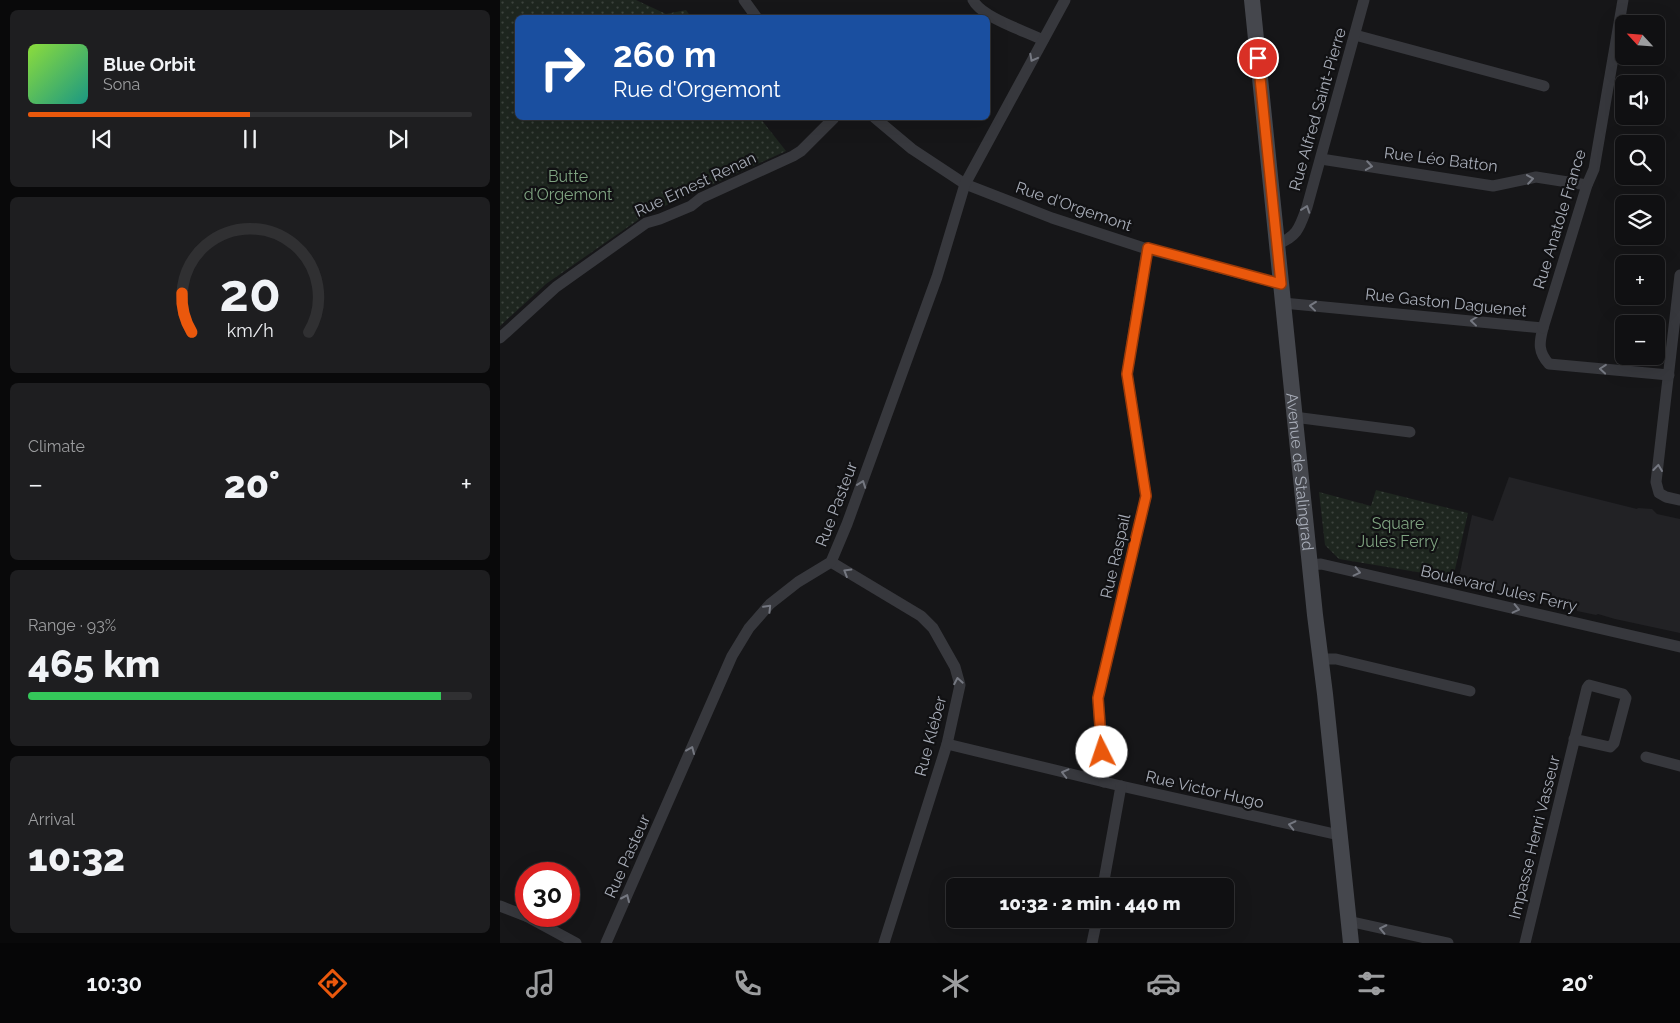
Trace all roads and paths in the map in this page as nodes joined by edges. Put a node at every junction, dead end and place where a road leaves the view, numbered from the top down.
1 (744, 0) edge
2 (973, 0) edge
3 (1065, 0) edge
4 (1252, 0) edge
5 (1364, 0) edge
6 (1623, 0) edge
7 (755, 15) edge
8 (989, 15) edge
9 (990, 15) edge
10 (1355, 36) junction
11 (1039, 38) junction
12 (1544, 86) dead end
13 (832, 120) edge
14 (877, 120) edge
15 (1321, 159) junction
16 (965, 184) junction
17 (1587, 185) junction
18 (1276, 244) junction
19 (1148, 248) junction
20 (1680, 276) edge
21 (1281, 284) junction
22 (1283, 303) junction
23 (1543, 328) junction
24 (500, 338) edge
25 (1669, 375) junction
26 (1294, 417) junction
27 (1410, 432) dead end
28 (1680, 500) edge
29 (830, 562) junction
30 (1310, 565) junction
31 (1680, 647) edge
32 (1320, 659) junction
33 (1470, 692) dead end
34 (1574, 739) junction
35 (947, 744) junction
36 (1646, 757) dead end
37 (1680, 766) edge
38 (1104, 782) junction
39 (1121, 786) junction
40 (1340, 835) junction
41 (1104, 878) edge
42 (500, 906) edge
43 (515, 912) edge
44 (1348, 921) junction
45 (546, 927) edge
46 (1095, 928) edge
47 (576, 943) edge
48 (606, 943) edge
49 (884, 943) edge
50 (1092, 943) edge
51 (1351, 943) edge
52 (1448, 943) edge
53 (1524, 943) edge

1 - 7 street
2 - 8 street
3 - 11 street, Rue Pasteur
4 - 18 main road, Avenue de Stalingrad
5 - 10 street, Rue Alfred Saint-Pierre
6 - 17 street, Rue Anatole France
9 - 11 street
10 - 12 street
10 - 15 street, Rue Alfred Saint-Pierre
11 -> 16 street, Rue Pasteur
13 - 24 street, Rue Ernest Renan
14 - 16 street, Rue d'Orgemont
15 -> 17 street, Rue Léo Batton
18 -> 15 street, Rue Alfred Saint-Pierre
16 - 19 street, Rue d'Orgemont
29 -> 16 street, Rue Pasteur
17 - 23 street, Rue Anatole France
18 - 21 main road, Avenue de Stalingrad
19 - 21 street, Rue d'Orgemont
19 - 38 street, Rue Raspail
20 - 25 street
21 - 22 main road, Avenue de Stalingrad
23 -> 22 street, Rue Gaston Daguenet
22 - 26 main road, Avenue de Stalingrad
25 -> 23 street, Rue Gaston Daguenet
28 -> 25 street
26 - 27 street
26 - 30 main road, Avenue de Stalingrad
35 -> 29 street, Rue Kléber
48 -> 29 street, Rue Pasteur
30 -> 31 street, Boulevard Jules Ferry
30 - 32 main road, Avenue de Stalingrad
32 - 33 street
32 - 40 main road, Avenue de Stalingrad
34 - 34 street, Impasse Henri Vasseur
34 - 53 street, Impasse Henri Vasseur
38 -> 35 street, Rue Victor Hugo
35 - 49 street, Rue Kléber
36 - 37 street
38 - 39 street, Rue Victor Hugo
40 -> 39 street, Rue Victor Hugo
39 - 41 street
40 - 44 main road, Avenue de Stalingrad
42 - 43 street
44 - 51 main road, Avenue de Stalingrad
52 -> 44 street
45 - 47 street
46 - 50 street

